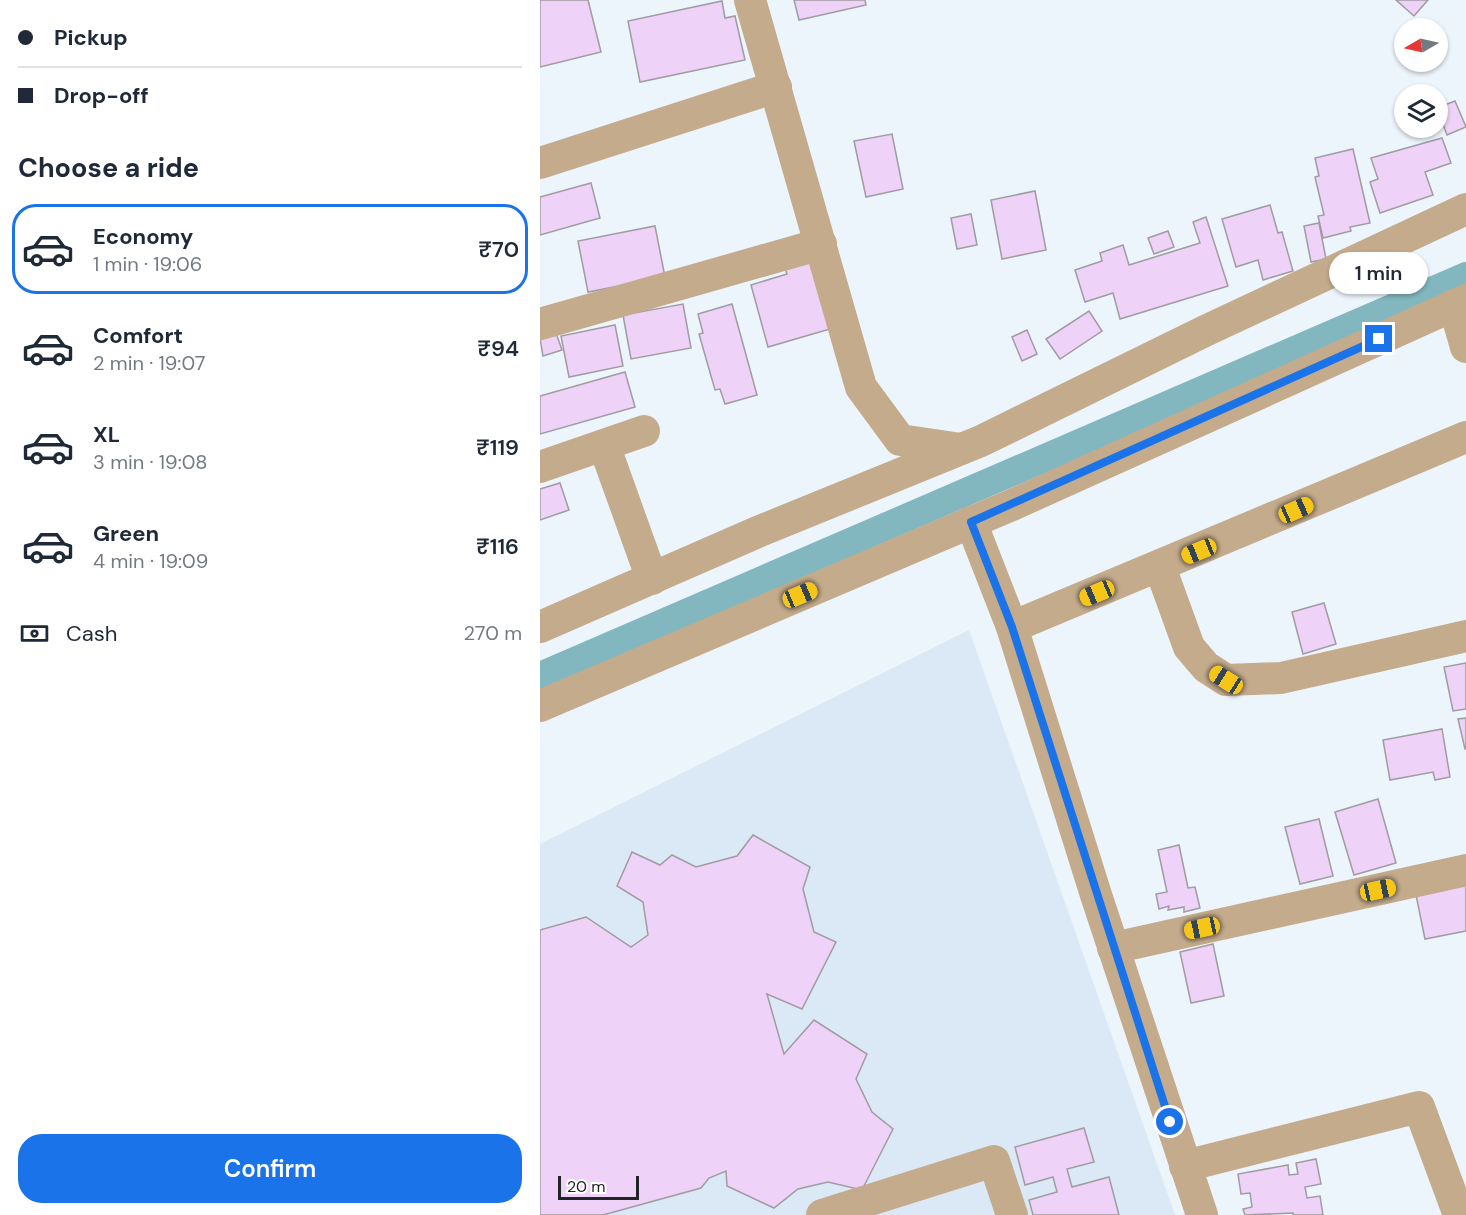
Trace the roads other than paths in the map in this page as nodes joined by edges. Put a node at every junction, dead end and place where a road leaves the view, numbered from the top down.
1 (750, 0) edge
2 (776, 87) junction
3 (540, 164) edge
4 (1466, 209) edge
5 (821, 244) junction
6 (1460, 303) edge
7 (540, 324) edge
8 (1466, 347) edge
9 (644, 431) dead end
10 (1466, 437) edge
11 (604, 445) junction
12 (962, 449) junction
13 (540, 467) edge
14 (971, 522) junction
15 (1160, 567) junction
16 (652, 579) junction
17 (540, 627) edge
18 (1012, 627) junction
19 (1466, 636) edge
20 (540, 706) edge
21 (1466, 870) edge
22 (1113, 948) junction
23 (1185, 1166) junction
24 (822, 1215) edge
25 (1012, 1215) edge
26 (1202, 1215) edge
27 (1459, 1215) edge

1 - 2 street
2 - 3 street
2 - 5 street
4 - 12 street
5 - 7 street
5 - 12 street
6 - 8 street
6 - 14 street
9 - 11 street
10 - 15 street
11 - 13 street
11 - 16 street
12 - 16 street
14 - 18 street
14 - 20 street
15 - 18 street
15 - 19 street
16 - 17 street
18 - 22 street
21 - 22 street
22 - 23 street
23 - 26 street
23 - 27 street
24 - 25 street

